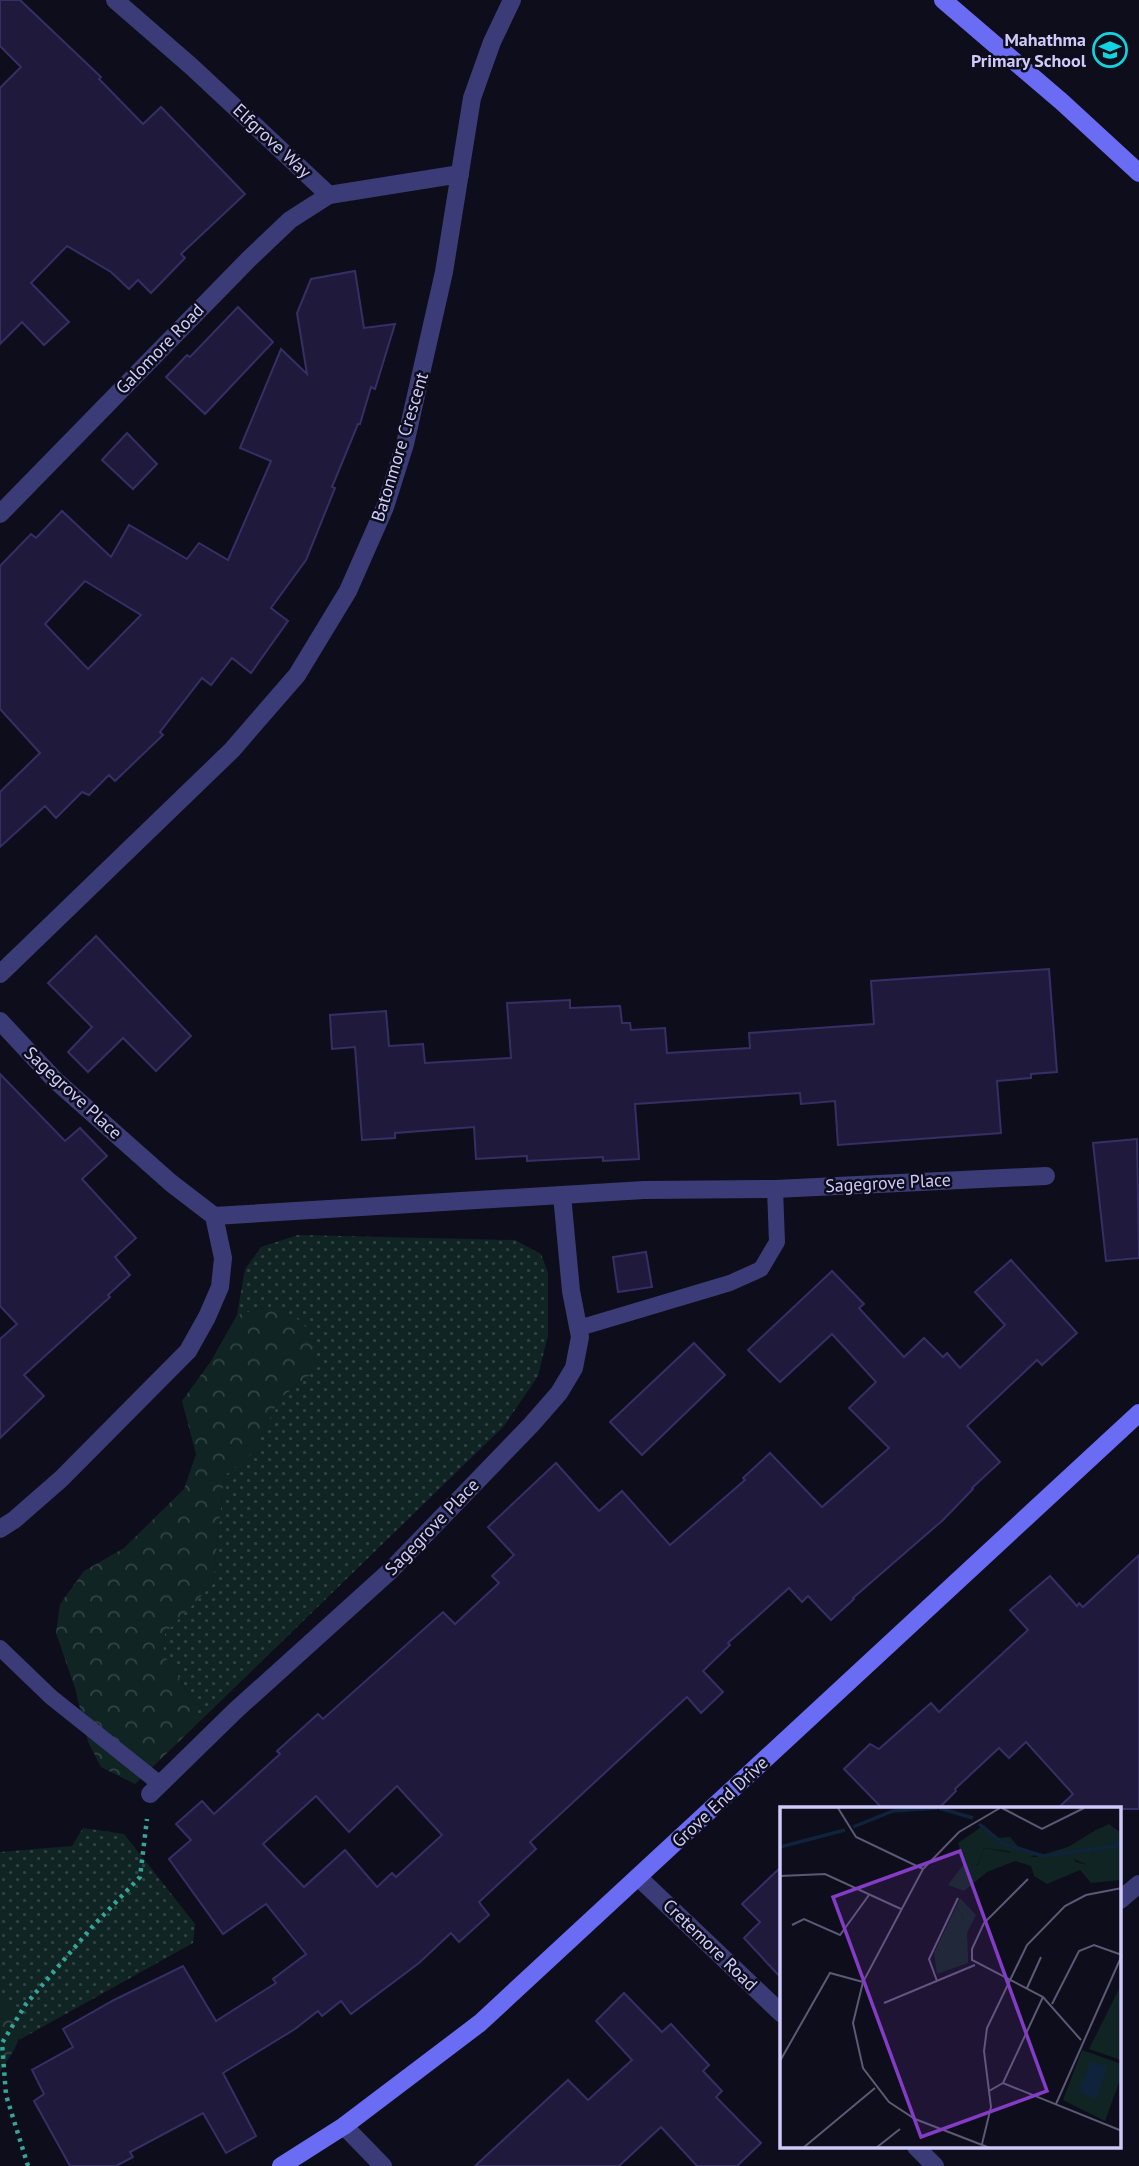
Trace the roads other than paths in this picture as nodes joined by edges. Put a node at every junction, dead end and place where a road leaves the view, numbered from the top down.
1 (116, 0) edge
2 (512, 0) edge
3 (943, 0) edge
4 (1137, 167) edge
5 (460, 174) junction
6 (329, 194) junction
7 (0, 514) edge
8 (0, 974) edge
9 (0, 1021) edge
10 (1046, 1176) dead end
11 (775, 1189) junction
12 (562, 1195) junction
13 (214, 1216) junction
14 (579, 1328) junction
15 (1139, 1413) edge
16 (0, 1529) edge
17 (0, 1647) edge
18 (155, 1789) joint
19 (638, 1877) junction
20 (1139, 1884) edge
21 (1122, 1898) edge
22 (780, 2012) edge
23 (344, 2126) junction
24 (917, 2148) edge
25 (281, 2166) edge
26 (383, 2166) edge
27 (935, 2166) edge

1 - 6 street, Elfgrove Way
2 - 5 street, Batonmore Crescent
3 - 4 street
5 - 6 street
5 - 8 street, Batonmore Crescent
6 - 7 street, Galomore Road
9 - 13 street, Sagegrove Place
10 - 11 street, Sagegrove Place
11 - 12 street, Sagegrove Place
11 - 14 lane
12 - 13 street, Sagegrove Place
12 - 14 street, Sagegrove Place
13 - 16 street
14 - 18 street, Sagegrove Place
15 - 19 street, Grove End Drive
17 - 18 lane
19 - 22 street, Cretemore Road
19 - 23 street, Grove End Drive
20 - 21 street
23 - 25 street, Grove End Drive
23 - 26 street
24 - 27 street

